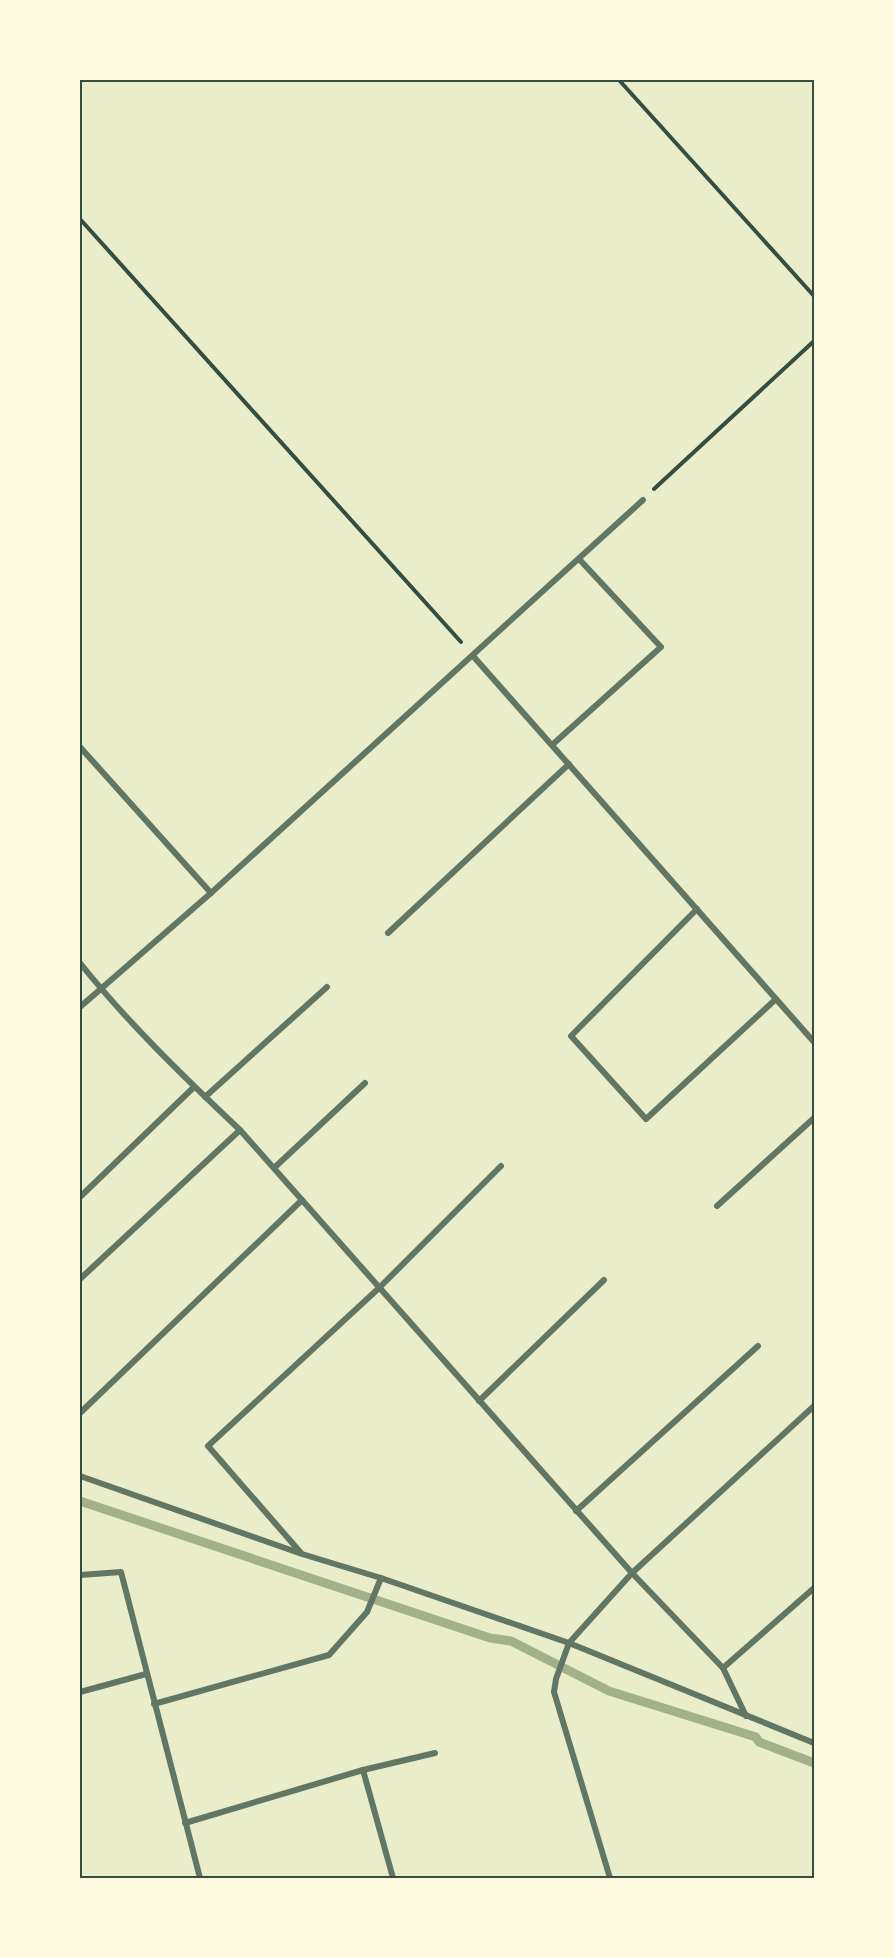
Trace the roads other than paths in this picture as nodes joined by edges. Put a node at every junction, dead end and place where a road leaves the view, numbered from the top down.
1 (643, 500) road end
2 (579, 559) junction
3 (473, 656) junction
4 (552, 745) junction
5 (80, 747) edge
6 (569, 764) junction
7 (211, 893) junction
8 (697, 909) junction
9 (388, 933) dead end
10 (80, 963) edge
11 (327, 987) dead end
12 (101, 990) junction
13 (776, 999) junction
14 (80, 1007) edge
15 (814, 1042) edge
16 (365, 1083) dead end
17 (194, 1087) junction
18 (205, 1097) junction
19 (814, 1119) edge
20 (240, 1130) junction
21 (501, 1166) dead end
22 (274, 1168) junction
23 (80, 1197) edge
24 (302, 1200) junction
25 (717, 1206) dead end
26 (80, 1280) edge
27 (604, 1280) dead end
28 (379, 1288) junction
29 (758, 1346) dead end
30 (479, 1401) junction
31 (814, 1406) edge
32 (80, 1413) edge
33 (80, 1476) edge
34 (576, 1511) junction
35 (302, 1554) junction
36 (632, 1573) junction
37 (80, 1575) edge
38 (379, 1581) junction
39 (814, 1588) edge
40 (569, 1643) junction
41 (723, 1668) junction
42 (146, 1674) junction
43 (80, 1692) edge
44 (154, 1704) junction
45 (746, 1716) junction
46 (814, 1743) edge
47 (435, 1753) dead end
48 (363, 1770) junction
49 (185, 1823) junction
50 (200, 1878) edge
51 (393, 1878) edge
52 (610, 1878) edge

1 - 2 street
2 - 3 street
2 - 4 street
3 - 4 street
3 - 7 street
4 - 6 street
5 - 7 street
6 - 8 street
6 - 9 street
7 - 12 street
8 - 13 street
8 - 13 street
10 - 12 street
11 - 18 street
12 - 14 street
12 - 17 street
13 - 15 street
16 - 22 street
17 - 18 street
17 - 23 street
18 - 20 street
19 - 25 street
20 - 22 street
20 - 26 street
21 - 28 street
22 - 24 street
24 - 28 street
24 - 32 street
27 - 30 street
28 - 30 street
28 - 35 street
29 - 34 street
30 - 34 street
31 - 36 street
33 - 35 street
34 - 36 street
35 - 38 street
36 - 40 street
36 - 41 street
37 - 42 street
38 - 40 street
38 - 44 street
39 - 41 street
40 - 45 street
40 - 52 street
41 - 45 street
42 - 43 street
42 - 44 street
44 - 49 street
45 - 46 street
47 - 48 street
48 - 49 street
48 - 51 street
49 - 50 street

